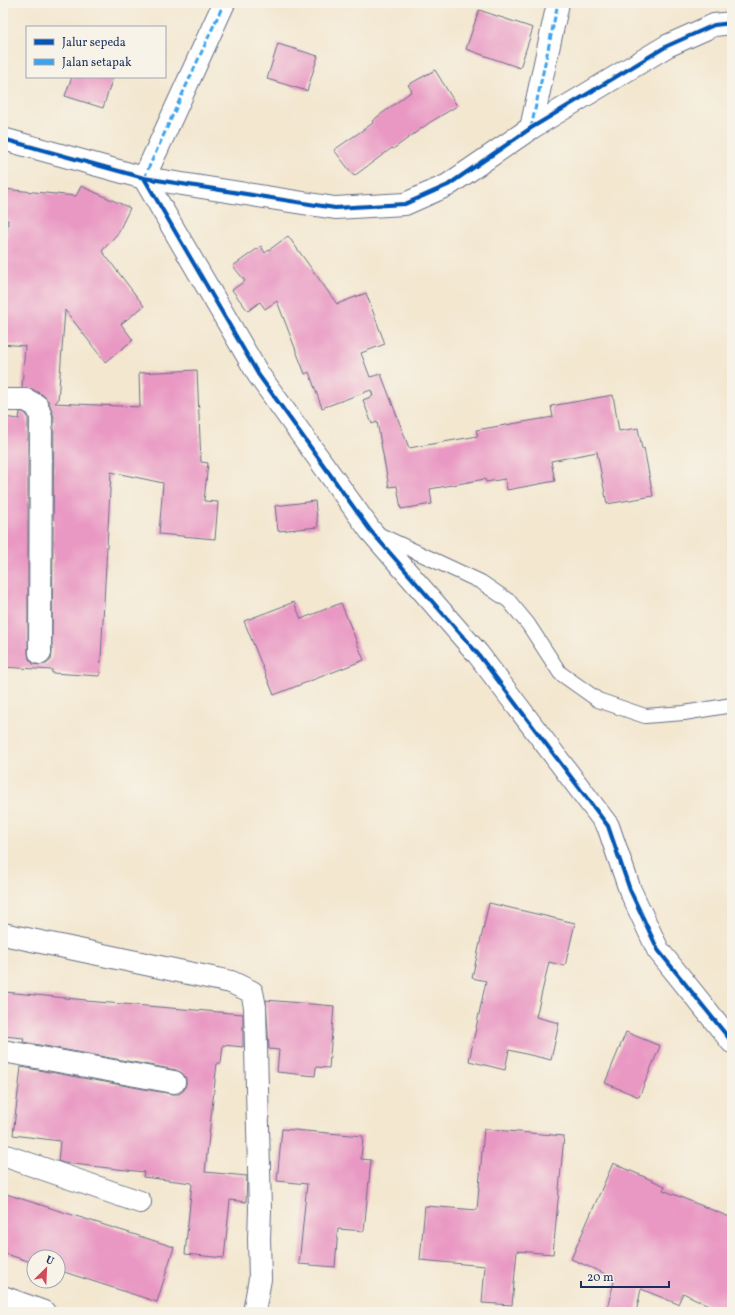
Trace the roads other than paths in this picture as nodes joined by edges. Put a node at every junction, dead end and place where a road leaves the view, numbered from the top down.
1 (224, 3) edge
2 (558, 3) edge
3 (732, 23) edge
4 (531, 128) junction
5 (3, 139) edge
6 (144, 178) junction
7 (3, 400) edge
8 (370, 530) junction
9 (40, 653) dead end
10 (732, 706) edge
11 (3, 934) edge
12 (732, 1042) edge
13 (3, 1051) edge
14 (174, 1082) dead end
15 (3, 1155) edge
16 (140, 1202) dead end
17 (3, 1297) edge
18 (44, 1312) edge
19 (254, 1312) edge

1 - 6 street
2 - 4 street
3 - 4 street
4 - 6 street
5 - 6 street
6 - 8 street
7 - 9 street
8 - 10 lane
8 - 12 street
11 - 19 street
13 - 14 street
15 - 16 street
17 - 18 street

